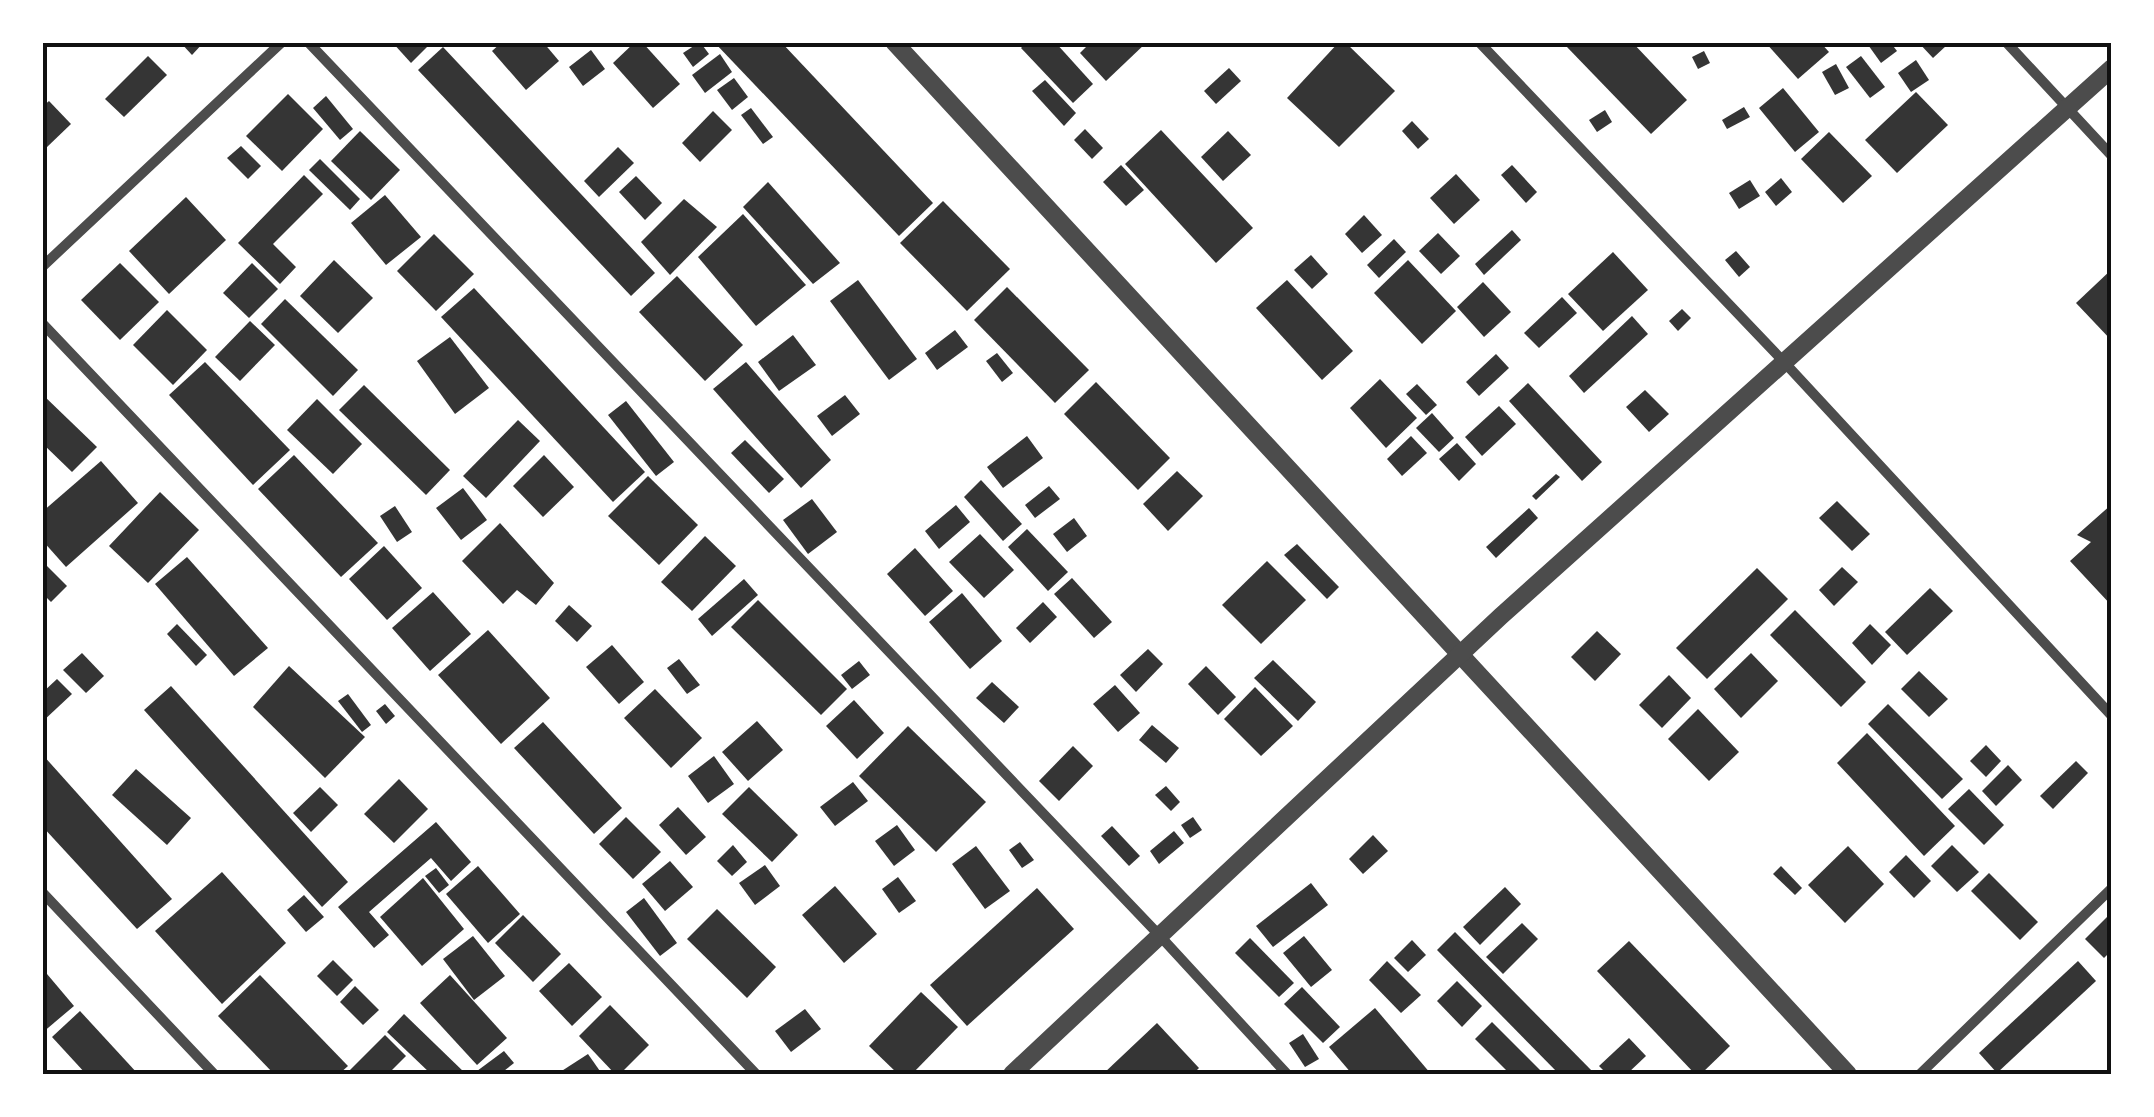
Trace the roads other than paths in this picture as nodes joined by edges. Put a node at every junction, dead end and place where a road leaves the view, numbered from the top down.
1 (282, 42) edge
2 (308, 42) edge
3 (894, 42) edge
4 (1479, 42) edge
5 (2006, 42) edge
6 (2112, 68) edge
7 (2067, 108) junction
8 (2112, 156) edge
9 (42, 267) edge
10 (42, 324) edge
11 (1784, 362) junction
12 (1460, 654) junction
13 (2112, 716) edge
14 (2112, 888) edge
15 (42, 892) edge
16 (1160, 936) junction
17 (214, 1074) edge
18 (756, 1074) edge
19 (1012, 1074) edge
20 (1287, 1074) edge
21 (1848, 1074) edge
22 (1920, 1074) edge

1 - 9 street
2 - 16 street
3 - 12 street
4 - 11 street
5 - 7 street
6 - 7 street
7 - 8 street
7 - 11 street
10 - 18 street
11 - 12 street
11 - 13 street
12 - 16 street
12 - 21 street
14 - 22 street
15 - 17 street
16 - 19 street
16 - 20 street

